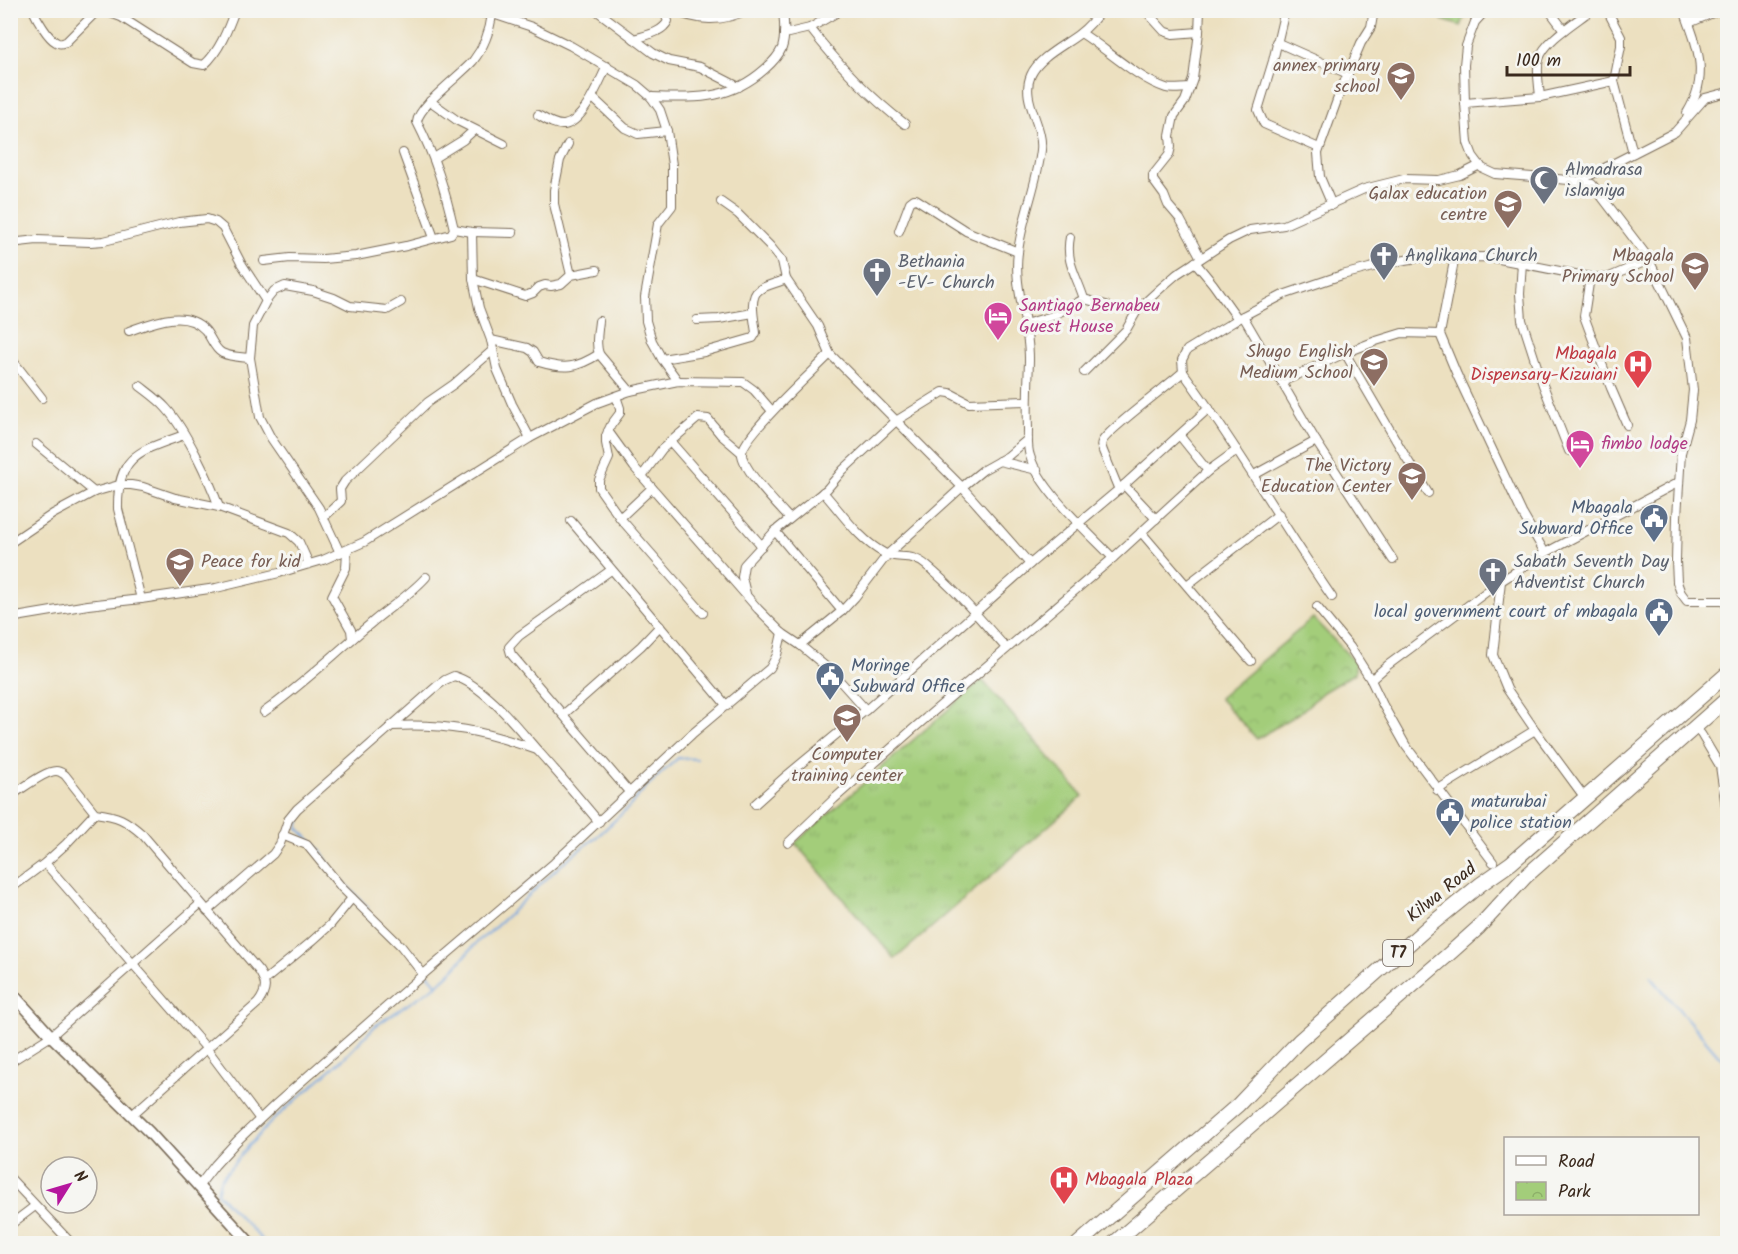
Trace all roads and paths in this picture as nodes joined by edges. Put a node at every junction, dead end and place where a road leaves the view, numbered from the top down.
1 (33, 10) edge
2 (100, 10) edge
3 (235, 10) edge
4 (458, 10) edge
5 (596, 10) edge
6 (663, 10) edge
7 (673, 10) edge
8 (746, 10) edge
9 (783, 10) edge
10 (836, 10) edge
11 (1101, 10) edge
12 (1145, 10) edge
13 (1200, 10) edge
14 (1285, 10) edge
15 (1374, 10) edge
16 (1486, 10) edge
17 (1549, 10) edge
18 (1591, 10) edge
19 (1608, 10) edge
20 (1684, 10) edge
21 (1720, 10) edge
22 (494, 13) edge
23 (1689, 23) junction
24 (810, 28) junction
25 (1564, 30) junction
26 (1199, 32) junction
27 (1081, 33) junction
28 (784, 34) junction
29 (634, 39) junction
30 (1276, 42) junction
31 (607, 66) junction
32 (1348, 74) junction
33 (1614, 81) junction
34 (739, 87) junction
35 (1190, 88) junction
36 (1728, 92) edge
37 (1540, 96) junction
38 (651, 97) junction
39 (593, 98) junction
40 (430, 101) junction
41 (1465, 103) junction
42 (538, 115) dead end
43 (905, 124) dead end
44 (474, 130) junction
45 (667, 131) junction
46 (1675, 132) junction
47 (504, 144) dead end
48 (568, 144) dead end
49 (1319, 148) junction
50 (403, 153) dead end
51 (1633, 153) junction
52 (434, 158) junction
53 (1480, 165) junction
54 (1577, 182) junction
55 (722, 202) dead end
56 (1332, 204) junction
57 (454, 229) junction
58 (900, 231) dead end
59 (472, 232) junction
60 (513, 233) dead end
61 (1070, 237) dead end
62 (434, 238) junction
63 (10, 243) edge
64 (1018, 252) junction
65 (1455, 256) junction
66 (1198, 260) junction
67 (1649, 260) junction
68 (264, 261) dead end
69 (1522, 262) junction
70 (597, 270) dead end
71 (571, 275) junction
72 (1590, 277) junction
73 (473, 279) junction
74 (786, 279) junction
75 (1084, 299) junction
76 (266, 301) junction
77 (401, 302) dead end
78 (1106, 305) dead end
79 (753, 313) junction
80 (1241, 317) junction
81 (697, 320) dead end
82 (599, 321) dead end
83 (1025, 324) junction
84 (129, 331) dead end
85 (1440, 334) junction
86 (491, 340) junction
87 (493, 350) junction
88 (1345, 353) junction
89 (599, 354) junction
90 (830, 354) junction
91 (10, 357) edge
92 (250, 358) junction
93 (662, 359) junction
94 (1083, 372) dead end
95 (1183, 372) junction
96 (678, 381) junction
97 (1282, 382) junction
98 (140, 386) dead end
99 (630, 391) junction
100 (615, 396) junction
101 (42, 398) dead end
102 (1027, 401) junction
103 (1209, 408) junction
104 (772, 411) junction
105 (896, 421) junction
106 (1627, 425) dead end
107 (608, 431) junction
108 (184, 435) junction
109 (1180, 436) junction
110 (530, 438) junction
111 (1028, 439) junction
112 (670, 441) junction
113 (1316, 441) junction
114 (36, 444) dead end
115 (1237, 450) junction
116 (1569, 451) dead end
117 (742, 453) junction
118 (999, 461) junction
119 (1036, 470) junction
120 (1208, 471) junction
121 (1254, 475) junction
122 (642, 476) junction
123 (1679, 482) junction
124 (119, 485) junction
125 (963, 487) junction
126 (1122, 487) junction
127 (652, 488) junction
128 (94, 492) junction
129 (823, 492) junction
130 (1428, 493) dead end
131 (219, 507) junction
132 (1279, 514) junction
133 (324, 517) junction
134 (620, 518) junction
135 (789, 518) junction
136 (1155, 519) junction
137 (571, 521) dead end
138 (1079, 522) junction
139 (775, 531) junction
140 (1141, 532) junction
141 (10, 543) edge
142 (762, 546) junction
143 (344, 552) junction
144 (1545, 554) junction
145 (887, 555) junction
146 (1113, 558) junction
147 (1394, 560) dead end
148 (309, 564) junction
149 (1030, 564) junction
150 (611, 570) junction
151 (426, 577) dead end
152 (1501, 581) junction
153 (1187, 585) junction
154 (746, 594) junction
155 (1332, 597) dead end
156 (141, 599) junction
157 (1728, 602) edge
158 (1317, 607) dead end
159 (842, 611) junction
160 (974, 612) junction
161 (703, 613) dead end
162 (10, 618) edge
163 (660, 626) junction
164 (782, 633) junction
165 (352, 639) junction
166 (800, 645) junction
167 (1006, 648) junction
168 (1251, 661) dead end
169 (761, 666) dead end
170 (770, 668) junction
171 (1728, 673) edge
172 (1371, 680) junction
173 (1728, 698) edge
174 (727, 706) junction
175 (866, 710) junction
176 (264, 712) dead end
177 (564, 714) junction
178 (391, 726) junction
179 (1535, 730) junction
180 (1701, 734) dead end
181 (538, 751) junction
182 (1437, 790) junction
183 (630, 793) junction
184 (10, 796) edge
185 (1585, 798) junction
186 (755, 804) dead end
187 (95, 813) junction
188 (1728, 821) edge
189 (599, 822) junction
190 (282, 835) junction
191 (788, 843) dead end
192 (1493, 862) dead end
193 (45, 863) junction
194 (10, 889) edge
195 (352, 898) junction
196 (200, 904) junction
197 (207, 911) junction
198 (133, 963) junction
199 (423, 974) junction
200 (265, 980) junction
201 (10, 992) edge
202 (51, 1036) junction
203 (207, 1049) junction
204 (10, 1062) edge
205 (132, 1115) junction
206 (260, 1118) junction
207 (10, 1178) edge
208 (198, 1187) junction
209 (35, 1206) junction
210 (10, 1225) edge
211 (72, 1244) edge
212 (250, 1244) edge
213 (1078, 1244) edge
214 (1113, 1244) edge

1 - 2 street
2 - 3 street
4 - 22 street
5 - 29 street
6 - 29 street
7 - 8 street
9 - 28 street
10 - 24 street
11 - 27 street
12 - 26 street
13 - 26 street
14 - 30 street
15 - 32 street
16 - 41 street
17 - 25 street
18 - 25 street
19 - 33 street
20 - 23 street
21 - 23 street
22 - 31 street
22 - 40 street
23 - 46 street
24 - 28 street
24 - 43 street
25 - 37 street
26 - 35 street
27 - 35 street
27 - 64 street
28 - 34 street
29 - 34 street
30 - 32 street
30 - 49 street
31 - 38 street
31 - 39 street
32 - 49 street
33 - 37 street
33 - 51 street
34 - 38 street
35 - 66 street
36 - 46 street
37 - 41 street
38 - 45 street
39 - 42 street
39 - 45 street
40 - 44 street
40 - 52 street
41 - 53 street
44 - 47 street
44 - 52 street
45 - 93 street
46 - 51 street
48 - 71 street
49 - 56 street
50 - 62 street
51 - 54 street
52 - 57 street
53 - 54 street
53 - 56 street
54 - 67 street
55 - 74 street
56 - 66 street
57 - 59 street
57 - 62 street
58 - 64 street
59 - 60 street
59 - 73 street
61 - 75 street
62 - 68 street
63 - 76 street
64 - 83 street
65 - 69 street
65 - 80 street
65 - 85 street
66 - 80 street
66 - 94 street
67 - 72 street
67 - 123 street
69 - 72 street
69 - 116 street
70 - 71 street
71 - 73 street
72 - 106 street
73 - 86 street
74 - 79 street
74 - 90 street
75 - 78 street
75 - 83 street
76 - 77 street
76 - 92 street
79 - 81 street
79 - 93 street
80 - 95 street
80 - 97 street
82 - 89 street
83 - 102 street
84 - 92 street
85 - 88 street
85 - 144 street
86 - 87 street
86 - 89 street
87 - 110 street
87 - 133 street
88 - 97 street
88 - 130 street
89 - 99 street
90 - 104 street
90 - 105 street
91 - 101 street
92 - 133 street
93 - 96 street
95 - 103 street
95 - 126 street
96 - 99 street
96 - 104 street
97 - 113 street
98 - 108 street
99 - 100 street
100 - 107 street
100 - 110 street
102 - 105 street
102 - 111 street
103 - 109 street
103 - 115 street
104 - 117 street
105 - 125 street
105 - 129 street
107 - 122 street
107 - 134 street
108 - 124 street
108 - 131 street
109 - 120 street
109 - 126 street
110 - 143 street
111 - 118 street
111 - 119 street
112 - 117 street
112 - 122 street
112 - 142 street
113 - 121 street
113 - 147 street
114 - 128 street
115 - 120 street
115 - 121 street
117 - 135 street
118 - 119 street
118 - 125 street
119 - 138 street
120 - 136 street
121 - 132 street
122 - 127 street
123 - 144 street
123 - 157 street
124 - 128 street
124 - 131 street
124 - 156 street
125 - 145 street
125 - 149 street
126 - 136 street
126 - 138 street
127 - 134 street
127 - 154 street
128 - 141 street
129 - 135 street
129 - 145 street
131 - 148 street
132 - 153 street
132 - 155 street
133 - 143 street
134 - 161 street
135 - 139 street
136 - 140 street
137 - 150 street
138 - 146 street
138 - 149 street
139 - 142 street
139 - 159 street
140 - 146 street
140 - 153 street
142 - 154 street
143 - 148 street
143 - 165 street
144 - 152 street
145 - 159 street
145 - 160 street
146 - 167 street
148 - 156 street
149 - 160 street
150 - 163 street
150 - 177 street
151 - 165 street
152 - 172 street
152 - 179 street
153 - 168 street
154 - 164 street
156 - 162 street
158 - 172 street
159 - 166 street
160 - 167 street
160 - 175 street
163 - 174 street
163 - 177 street
164 - 166 street
164 - 170 street
165 - 176 street
166 - 175 street
167 - 191 street
169 - 170 street
170 - 174 street
171 - 185 highway, Kilwa Road / T7
172 - 182 street
173 - 214 highway, T7
174 - 183 street
175 - 186 street
177 - 183 street
178 - 181 street
178 - 181 street
178 - 190 street
179 - 182 street
179 - 185 street
180 - 188 street
181 - 189 street
182 - 192 street
183 - 189 street
184 - 187 street
185 - 213 highway, Kilwa Road / T7
187 - 193 street
187 - 196 street
189 - 199 street
190 - 195 street
190 - 197 street
193 - 194 street
193 - 198 street
195 - 199 street
195 - 200 street
196 - 197 street
196 - 198 street
197 - 200 street
198 - 202 street
198 - 203 street
199 - 206 street
200 - 203 street
201 - 202 street
202 - 204 street
202 - 205 street
203 - 205 street
203 - 206 street
205 - 208 street
206 - 208 street
207 - 209 street
208 - 212 street
209 - 210 street
209 - 211 street

